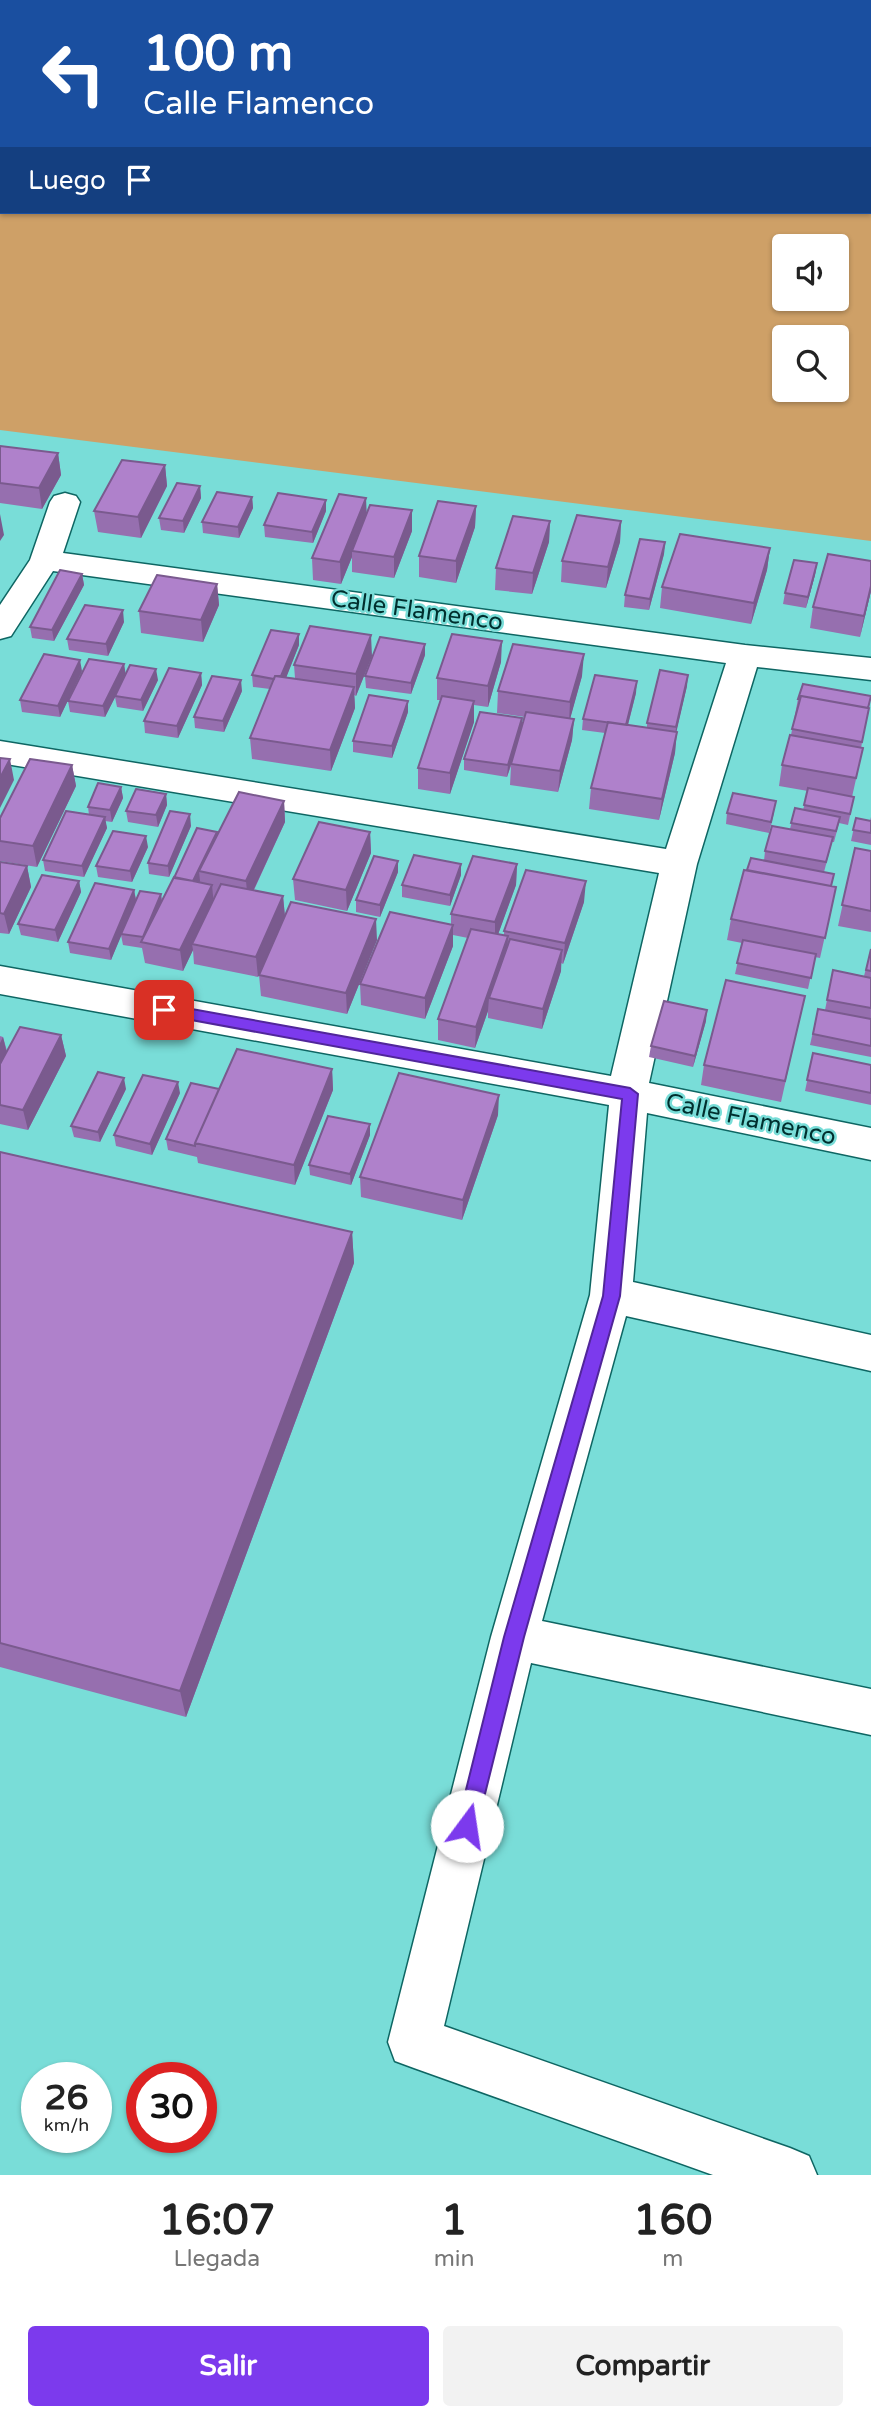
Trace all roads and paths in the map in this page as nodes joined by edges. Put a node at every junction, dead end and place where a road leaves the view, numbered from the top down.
1 (65, 502) dead end
2 (46, 560) junction
3 (0, 629) edge
4 (745, 655) junction
5 (871, 668) edge
6 (0, 752) edge
7 (679, 864) junction
8 (0, 979) edge
9 (629, 1096) junction
10 (871, 1144) edge
11 (611, 1296) junction
12 (871, 1353) edge
13 (514, 1637) junction
14 (871, 1712) edge
15 (790, 2175) edge

1 - 2 street
2 - 3 street
2 - 4 street, Calle Flamenco
4 - 5 street, Calle Flamenco
4 - 7 street
6 - 7 street
7 - 9 street
8 - 9 street, Calle Flamenco
9 - 10 street, Calle Flamenco
9 - 11 street
11 - 12 street
11 - 13 street
13 - 14 street
13 - 15 street

